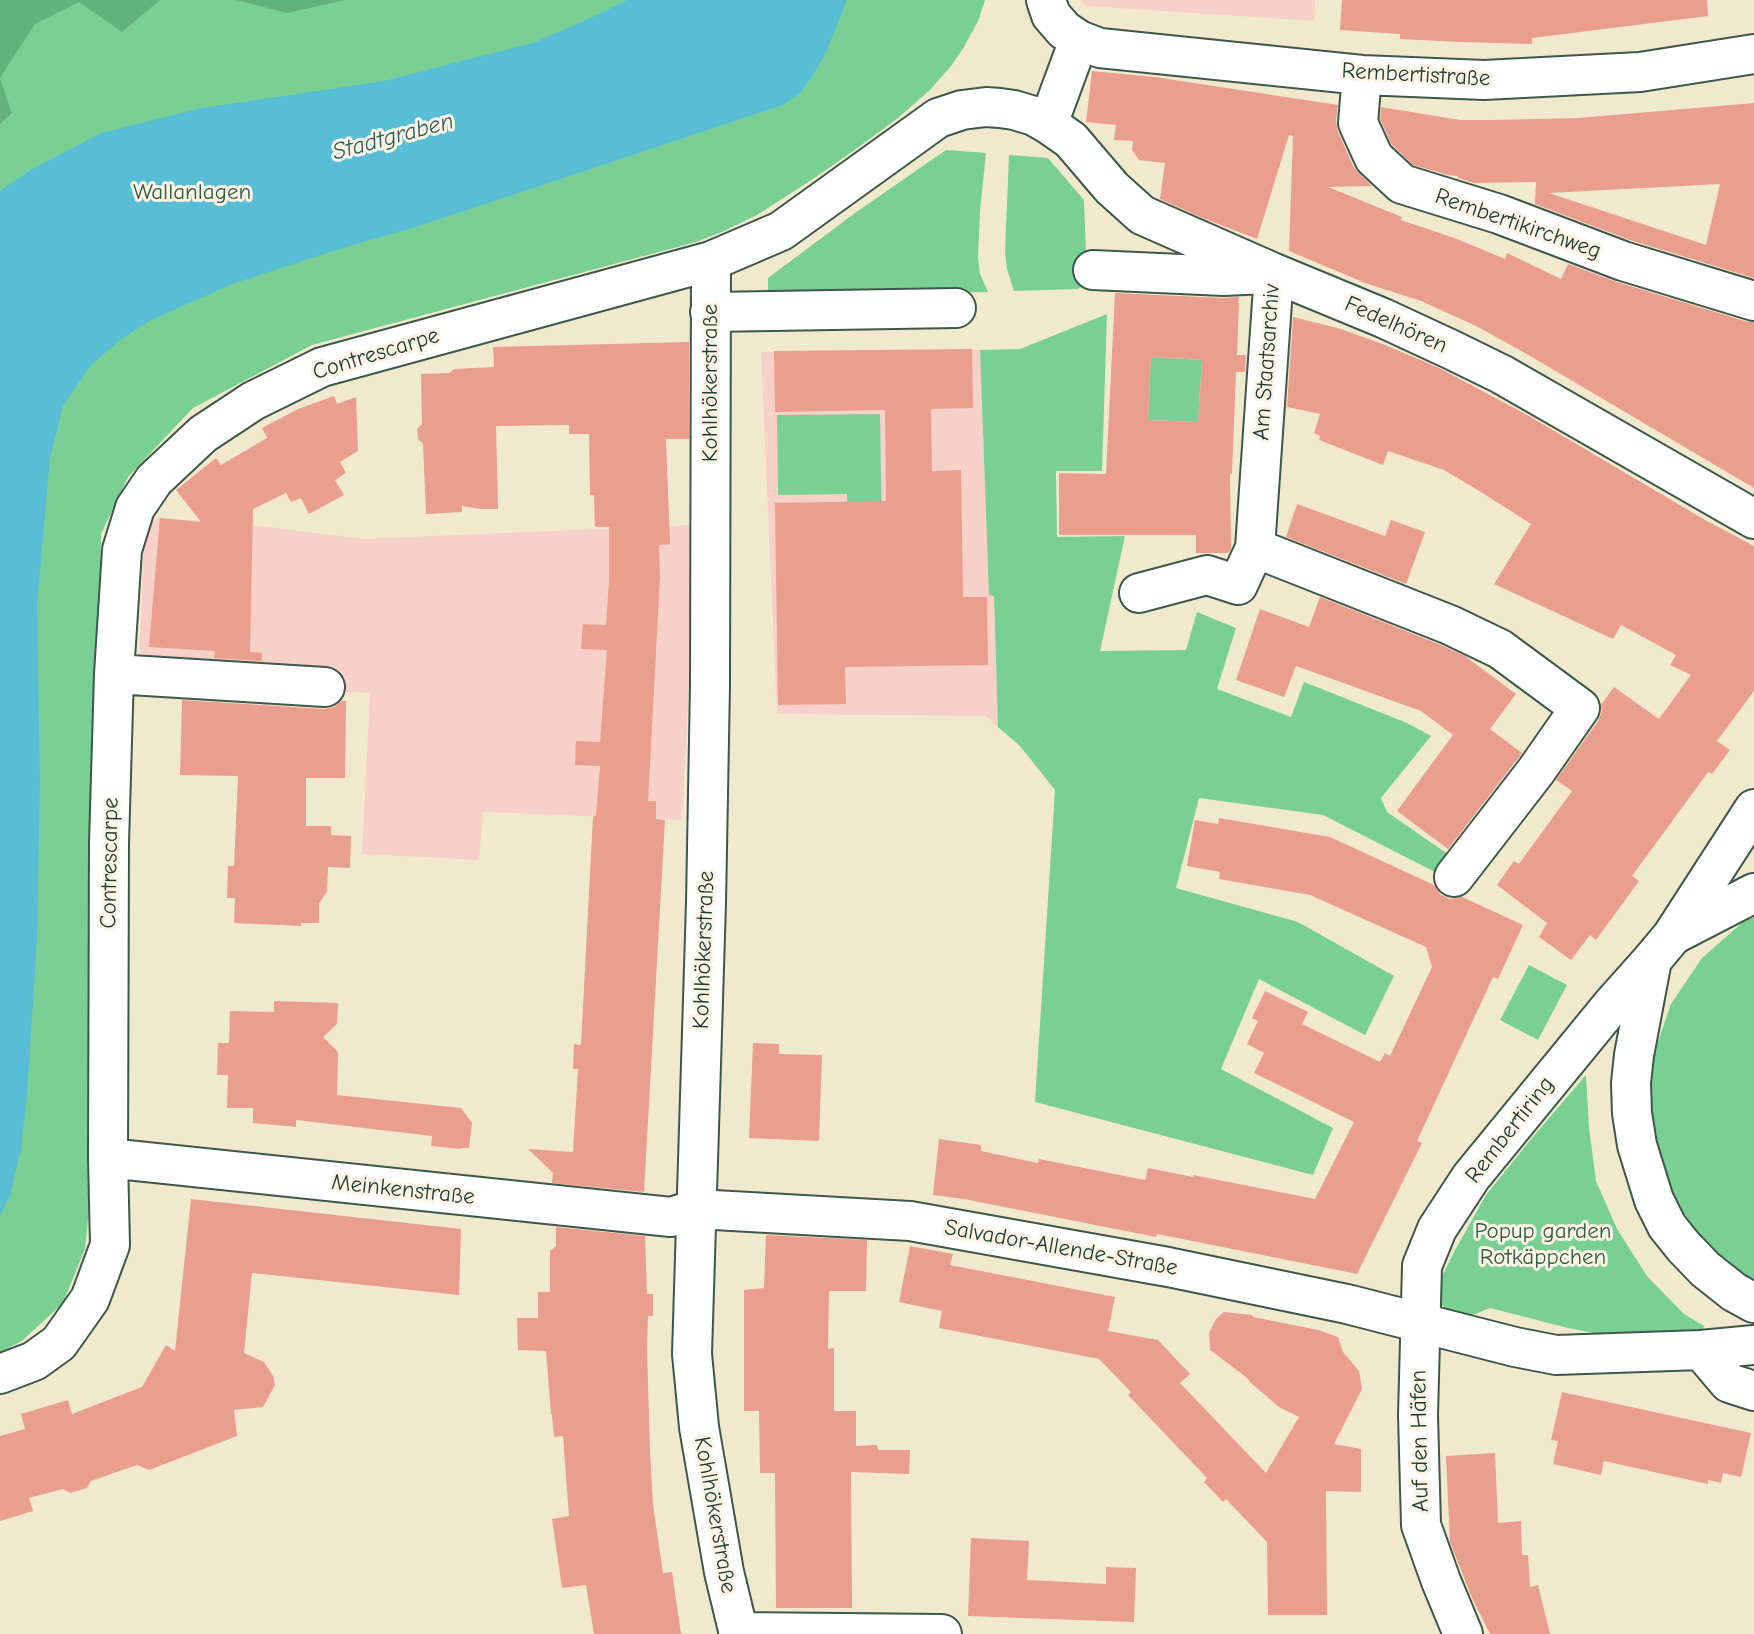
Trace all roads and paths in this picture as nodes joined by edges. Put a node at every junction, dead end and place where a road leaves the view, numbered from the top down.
1 (1046, 0) edge
2 (1079, 40) junction
3 (1754, 54) edge
4 (1362, 75) junction
5 (1048, 124) junction
6 (711, 261) junction
7 (1093, 270) dead end
8 (1274, 273) junction
9 (1754, 301) edge
10 (956, 308) dead end
11 (710, 312) junction
12 (1754, 519) edge
13 (1255, 548) junction
14 (1139, 593) dead end
15 (114, 674) junction
16 (325, 687) dead end
17 (1754, 809) edge
18 (1454, 877) dead end
19 (1754, 893) edge
20 (1662, 948) junction
21 (108, 1158) junction
22 (696, 1209) junction
23 (1754, 1303) edge
24 (1420, 1323) junction
25 (1754, 1345) edge
26 (1701, 1350) junction
27 (0, 1374) edge
28 (1754, 1391) edge
29 (1451, 1632) edge
30 (738, 1633) edge
31 (942, 1634) edge

1 - 2 street
2 - 4 street, Rembertistraße
2 - 5 street
3 - 4 street, Rembertistraße
4 - 9 street, Rembertikirchweg
5 - 6 street, Contrescarpe
5 - 8 street, Fedelhören
6 - 11 street, Kohlhökerstraße
6 - 15 street, Contrescarpe
7 - 8 street, Am Staatsarchiv
8 - 12 street, Fedelhören
8 - 13 street, Am Staatsarchiv
10 - 11 street
11 - 22 street, Kohlhökerstraße
13 - 14 street, Am Staatsarchiv
13 - 18 street
15 - 16 street
15 - 21 street, Contrescarpe
17 - 20 street, Rembertiring
19 - 20 street
20 - 23 street, Rembertiring
20 - 24 street, Rembertiring
21 - 22 street, Meinkenstraße
21 - 27 street, Contrescarpe
22 - 24 street, Salvador-Allende-Straße
22 - 30 street, Kohlhökerstraße
24 - 26 street, Salvador-Allende-Straße
24 - 29 street, Auf den Häfen
25 - 26 street, Salvador-Allende-Straße
26 - 28 street
30 - 31 street

